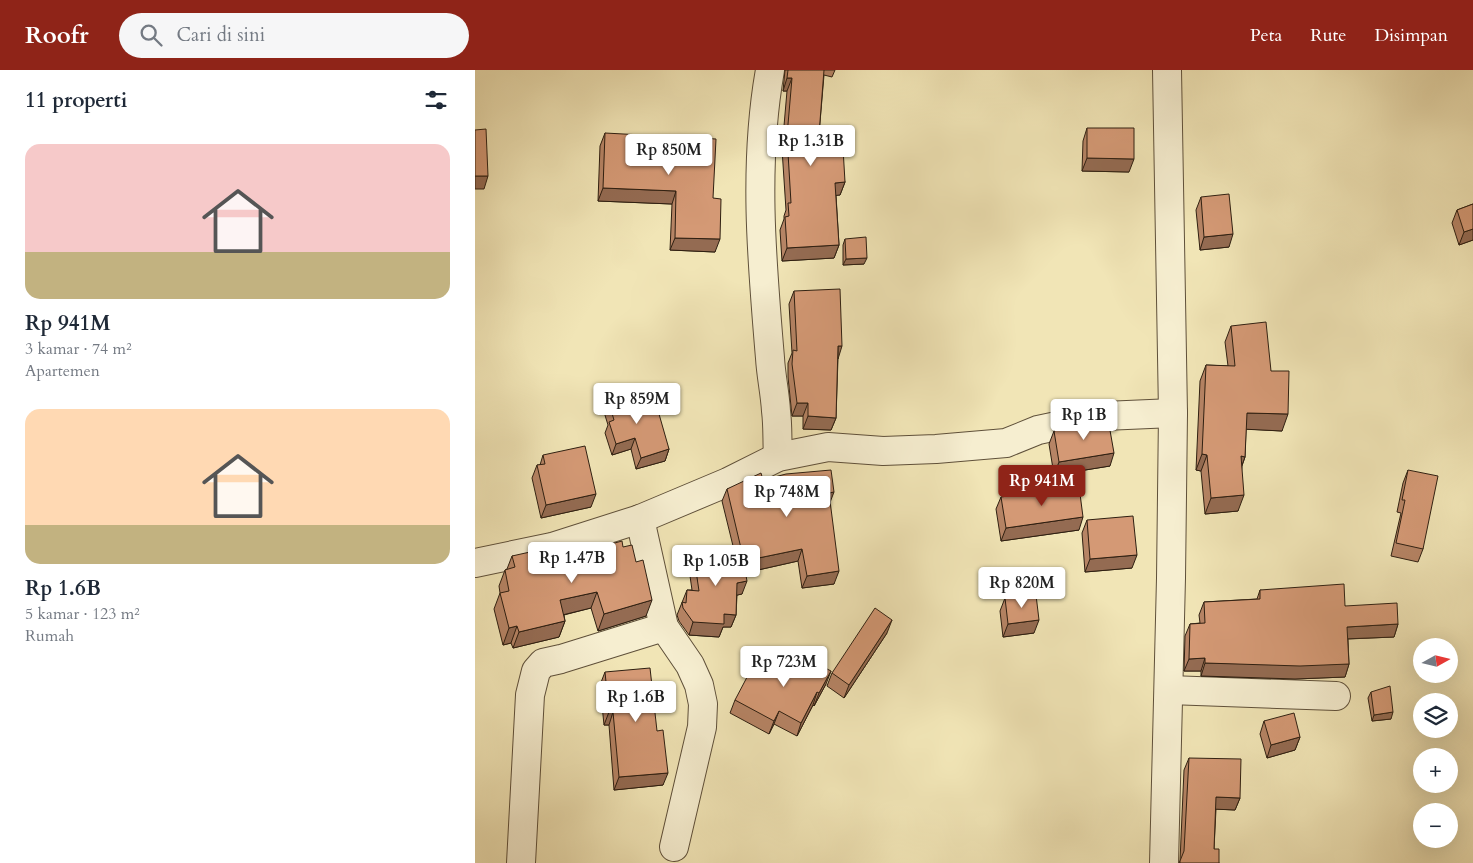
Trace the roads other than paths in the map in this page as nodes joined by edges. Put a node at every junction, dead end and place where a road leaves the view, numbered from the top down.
1 (770, 70) edge
2 (1167, 70) edge
3 (1173, 413) junction
4 (778, 456) junction
5 (640, 519) junction
6 (475, 563) edge
7 (665, 627) junction
8 (1169, 690) junction
9 (1336, 696) dead end
10 (674, 847) dead end
11 (521, 863) edge
12 (1164, 863) edge

1 - 4 street
2 - 3 street
3 - 4 street
3 - 8 street
4 - 5 street
5 - 6 street
5 - 7 street
7 - 10 street
7 - 11 street
8 - 9 street
8 - 12 street

